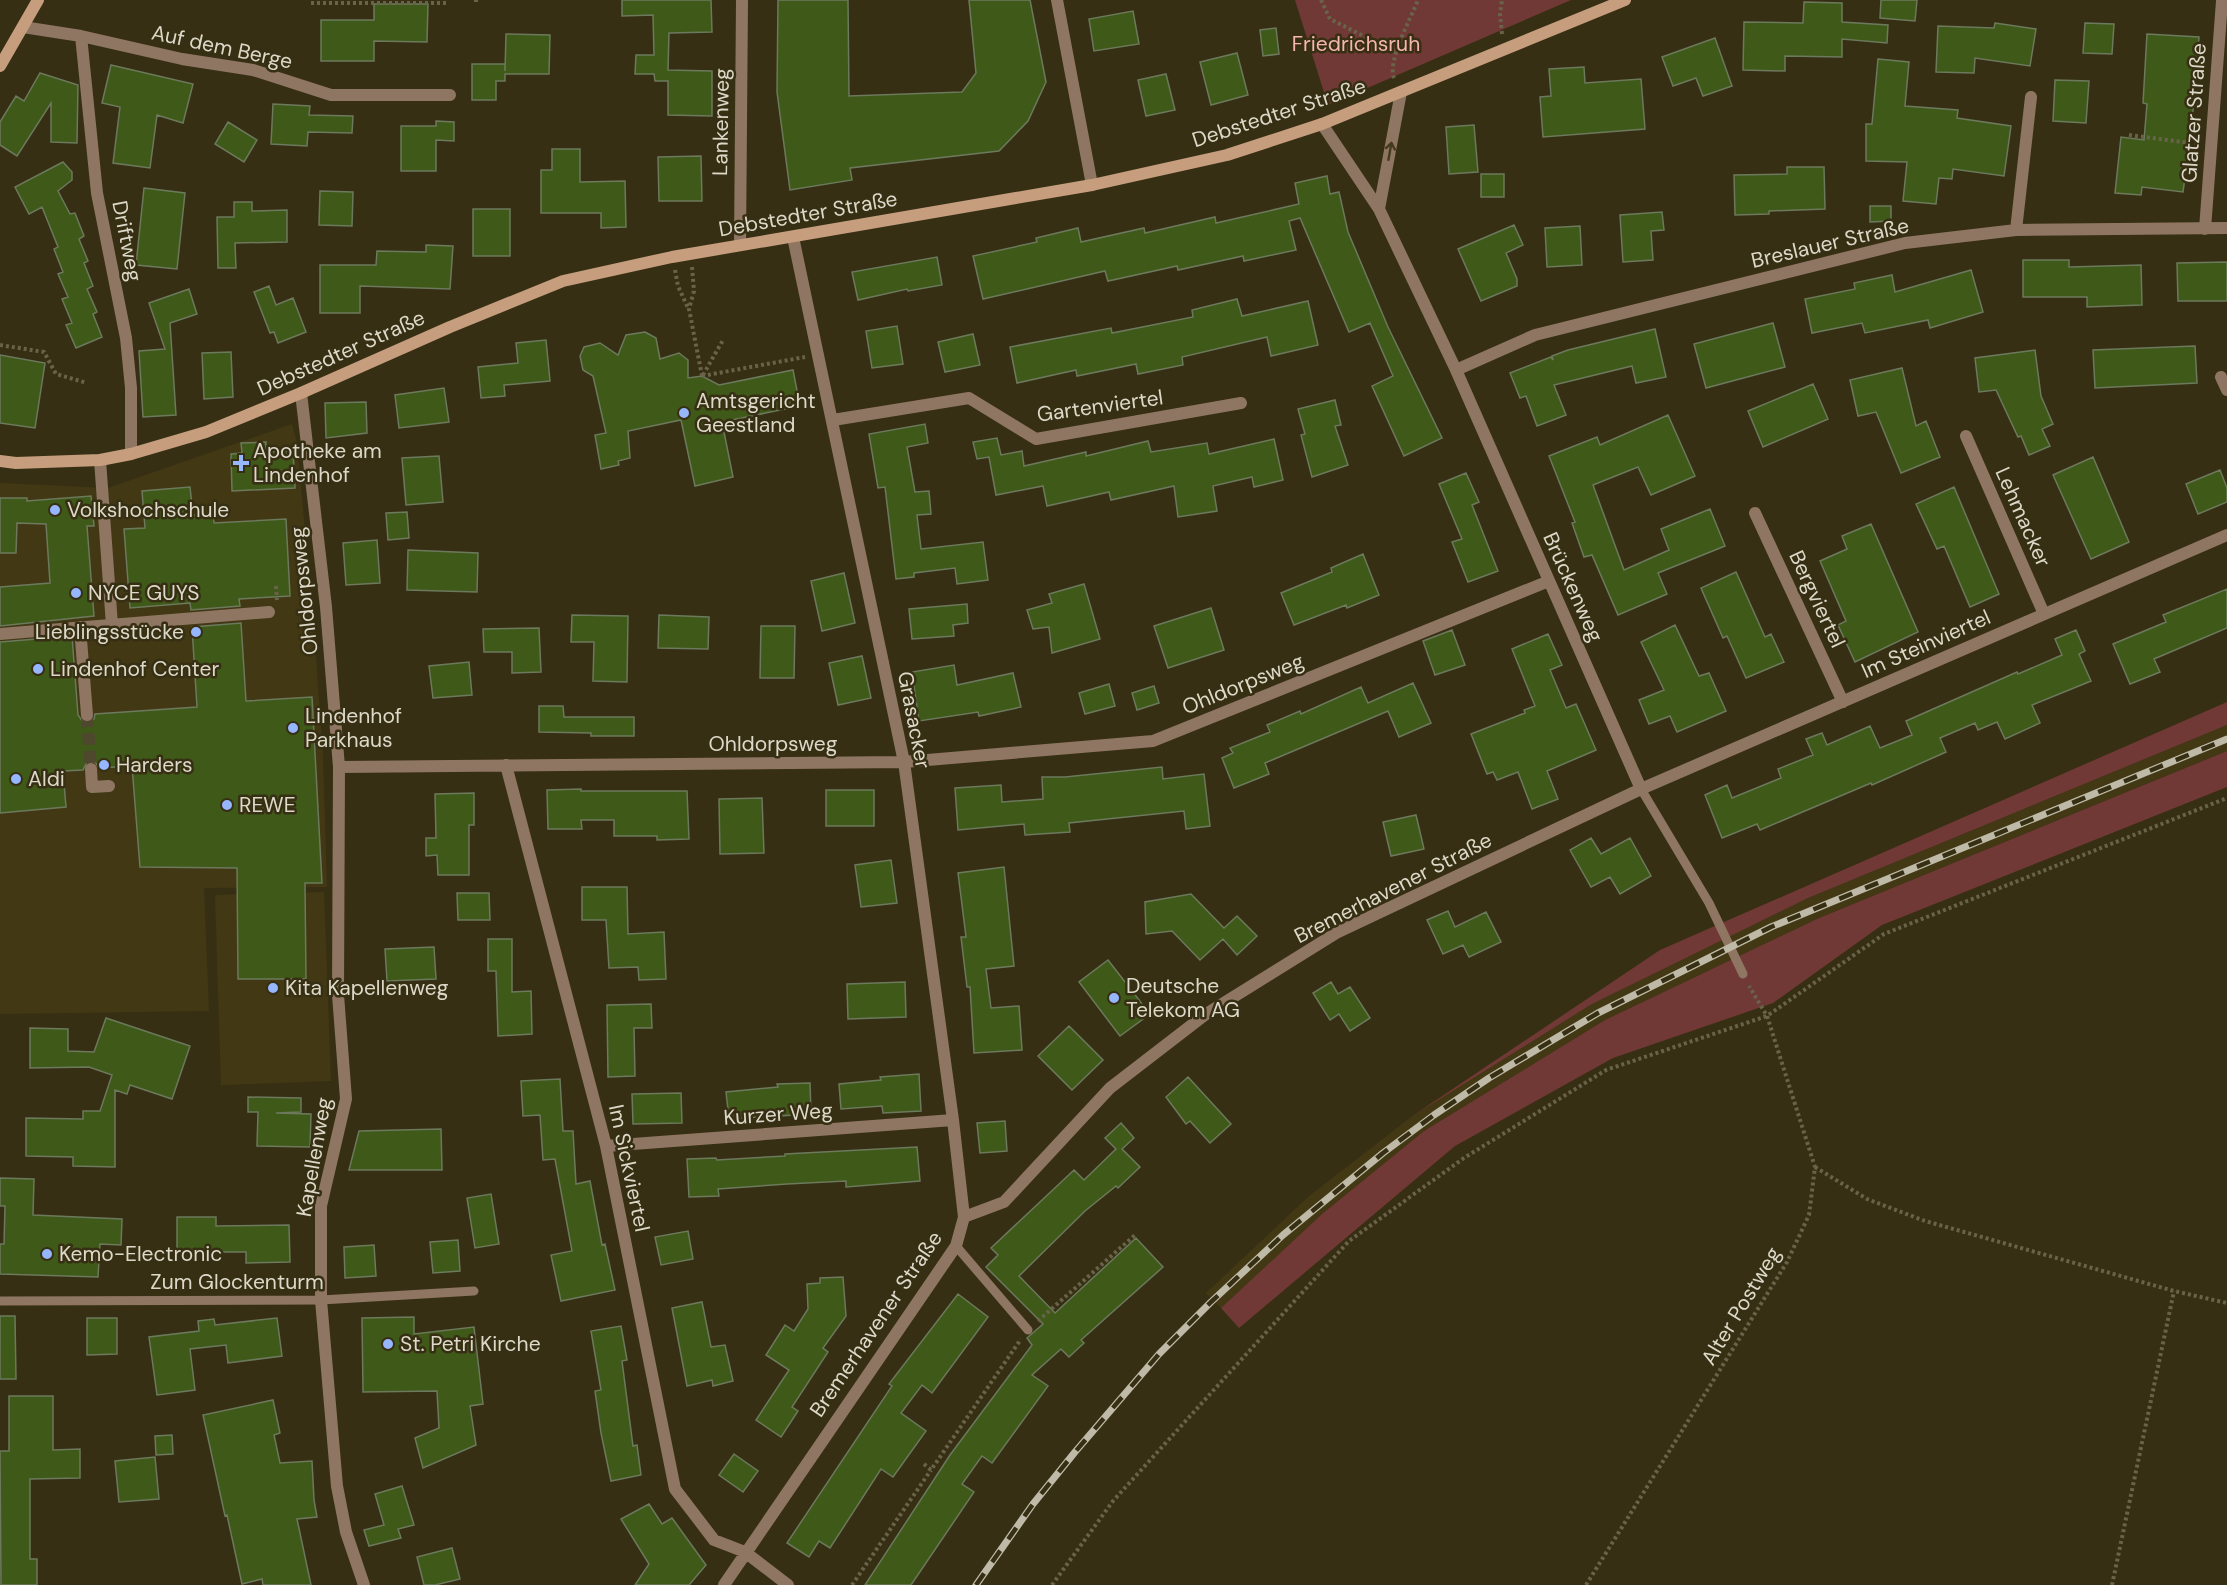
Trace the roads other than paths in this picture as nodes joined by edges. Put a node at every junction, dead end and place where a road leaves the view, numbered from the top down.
1 (38, 0) edge
2 (742, 0) edge
3 (1057, 0) edge
4 (1625, 0) edge
5 (2222, 1) edge
6 (23, 27) junction
7 (81, 36) junction
8 (0, 66) edge
9 (1401, 92) junction
10 (450, 94) dead end
11 (2031, 96) dead end
12 (1322, 124) junction
13 (1092, 185) junction
14 (1379, 209) junction
15 (2227, 228) edge
16 (2205, 229) junction
17 (2016, 230) junction
18 (793, 237) junction
19 (740, 245) junction
20 (1456, 370) junction
21 (2221, 377) dead end
22 (2227, 390) edge
23 (301, 393) junction
24 (1241, 404) dead end
25 (833, 420) junction
26 (1966, 436) dead end
27 (130, 454) junction
28 (100, 460) junction
29 (0, 461) edge
30 (1755, 513) dead end
31 (2227, 535) edge
32 (1550, 581) junction
33 (269, 612) dead end
34 (2044, 614) junction
35 (112, 625) junction
36 (80, 627) junction
37 (0, 634) edge
38 (1843, 702) junction
39 (87, 715) tunnel mouth
40 (904, 762) junction
41 (506, 765) junction
42 (339, 767) junction
43 (91, 769) tunnel mouth
44 (109, 786) dead end
45 (1641, 789) junction
46 (1743, 975) road end
47 (953, 1120) junction
48 (606, 1146) junction
49 (964, 1216) junction
50 (956, 1246) junction
51 (474, 1291) dead end
52 (321, 1300) junction
53 (0, 1301) edge
54 (1028, 1330) road end
55 (745, 1552) junction
56 (364, 1585) edge
57 (724, 1585) edge
58 (788, 1585) edge

1 - 6 main road
2 - 19 street, Lankenweg
3 - 13 street
4 - 9 main road, Debstedter Straße
5 - 16 street, Glatzer Straße
6 - 7 street, Auf dem Berge
6 - 8 main road
7 - 10 street, Auf dem Berge
7 - 27 street, Driftweg
9 - 12 main road, Debstedter Straße
14 -> 9 street
11 - 17 street
12 - 13 main road, Debstedter Straße
12 - 14 street, Brückenweg
13 - 18 main road, Debstedter Straße
14 - 20 street, Brückenweg
15 - 16 street, Breslauer Straße
16 - 17 street, Breslauer Straße
17 - 20 street, Breslauer Straße
18 - 19 main road, Debstedter Straße
18 - 25 street, Grasacker
19 - 23 main road, Debstedter Straße
20 - 32 street, Brückenweg
21 - 22 street
23 - 27 main road, Debstedter Straße
23 - 42 street, Ohldorpsweg
24 - 25 street, Gartenviertel
25 - 40 street, Grasacker
26 - 34 street, Lehmacker
27 - 28 main road, Debstedter Straße
28 - 29 main road, Debstedter Straße
28 - 35 street
30 - 38 street, Bergviertel
31 - 34 street, Im Steinviertel
32 - 40 street, Ohldorpsweg
32 - 45 street, Brückenweg
33 - 35 street
34 - 38 street, Im Steinviertel
35 - 36 street
36 - 37 street
36 - 39 street
38 - 45 street, Im Steinviertel
40 - 41 street, Ohldorpsweg
40 - 47 street, Grasacker
41 - 42 street, Ohldorpsweg
41 - 48 street, Im Sickviertel
42 - 52 street, Kapellenweg
43 - 44 street
45 - 46 lane, Brückenweg
45 - 49 street, Bremerhavener Straße
47 - 48 street, Kurzer Weg
47 - 49 street, Grasacker
48 - 55 street, Im Sickviertel
49 - 50 street, Bremerhavener Straße
50 - 54 lane
50 - 55 street, Bremerhavener Straße
51 - 52 lane, Zum Glockenturm
52 - 53 lane, Zum Glockenturm
52 - 56 street, Kapellenweg
55 - 57 street, Bremerhavener Straße
55 - 58 street, Im Sickviertel

